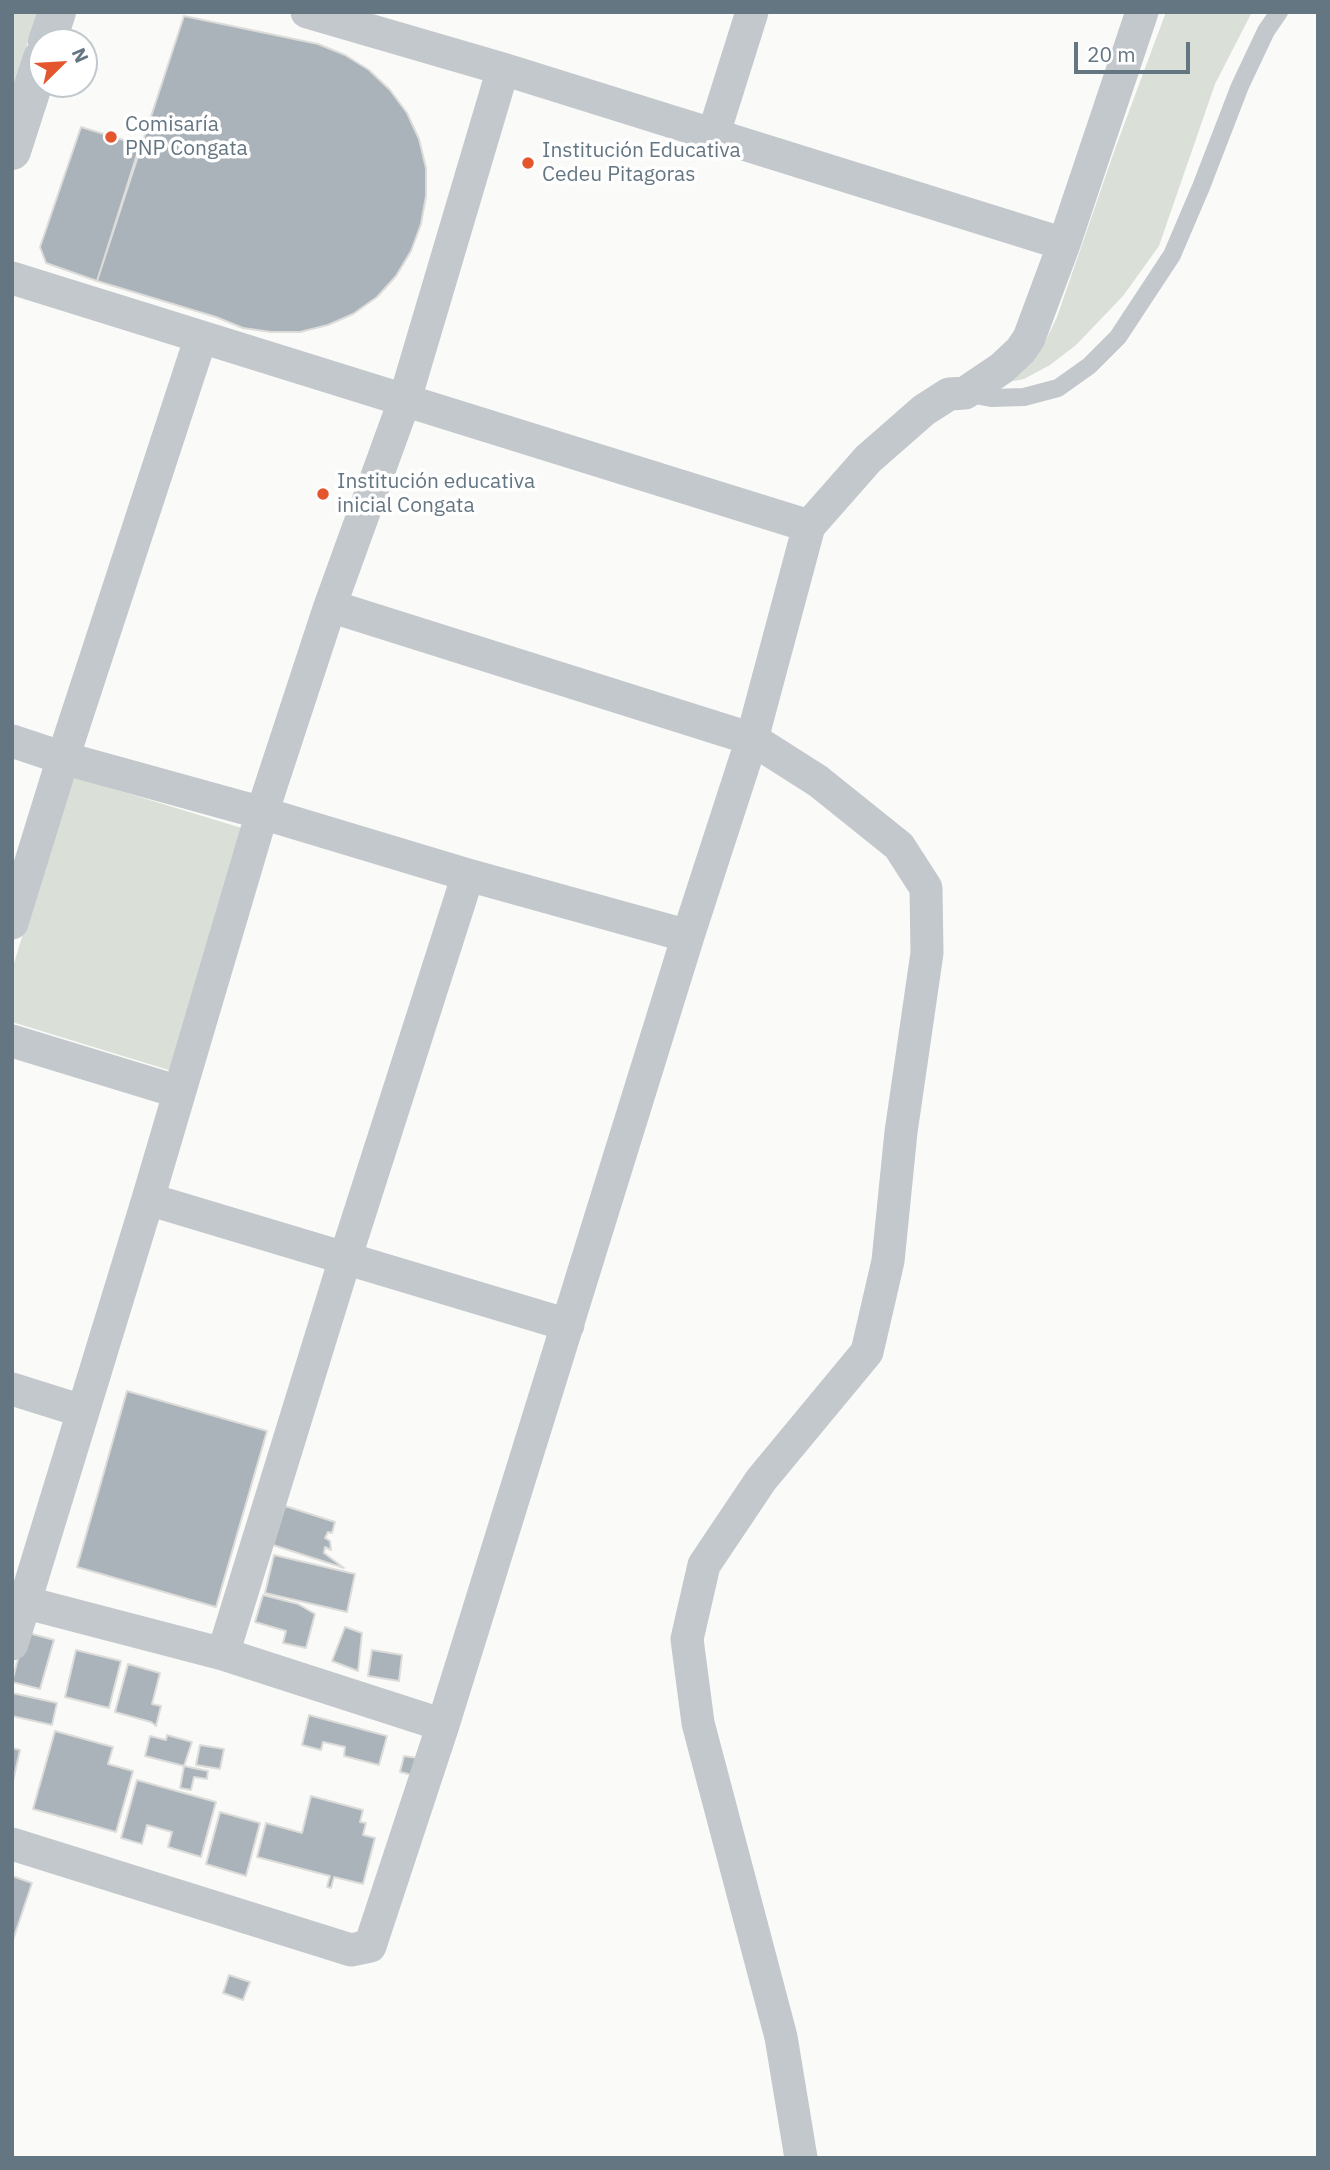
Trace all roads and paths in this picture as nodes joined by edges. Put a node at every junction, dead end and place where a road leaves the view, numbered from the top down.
1 (307, 12) edge
2 (752, 12) edge
3 (1142, 12) edge
4 (1279, 12) edge
5 (503, 69) junction
6 (29, 98) edge
7 (713, 136) junction
8 (12, 151) edge
9 (1064, 244) junction
10 (12, 278) edge
11 (201, 337) junction
12 (965, 393) junction
13 (405, 399) junction
14 (810, 526) junction
15 (330, 606) junction
16 (752, 739) junction
17 (12, 741) edge
18 (63, 758) junction
19 (262, 813) junction
20 (468, 875) junction
21 (12, 923) edge
22 (688, 936) junction
23 (12, 1041) edge
24 (179, 1092) junction
25 (148, 1199) junction
26 (345, 1259) junction
27 (568, 1325) junction
28 (12, 1389) edge
29 (82, 1411) junction
30 (19, 1601) edge
31 (12, 1644) edge
32 (223, 1654) junction
33 (443, 1725) junction
34 (12, 1844) edge
35 (801, 2158) edge

1 - 5 street
2 - 7 street
3 - 9 street
4 - 12 lane
5 - 7 street
5 - 13 street
6 - 8 street
7 - 9 street
9 - 12 street
10 - 11 street
11 - 13 street
11 - 18 street
12 - 14 street
13 - 14 street
13 - 15 street
14 - 16 street
15 - 16 street
15 - 19 street
16 - 22 street
16 - 35 street
17 - 18 street
18 - 19 street
18 - 21 street
19 - 20 street
19 - 24 street
20 - 22 street
20 - 26 street
22 - 27 street
23 - 24 street
24 - 25 street
25 - 26 street
25 - 29 street
26 - 27 street
26 - 32 street
27 - 33 street
28 - 29 street
29 - 30 street
30 - 31 street
30 - 32 street
32 - 33 street
33 - 34 street

